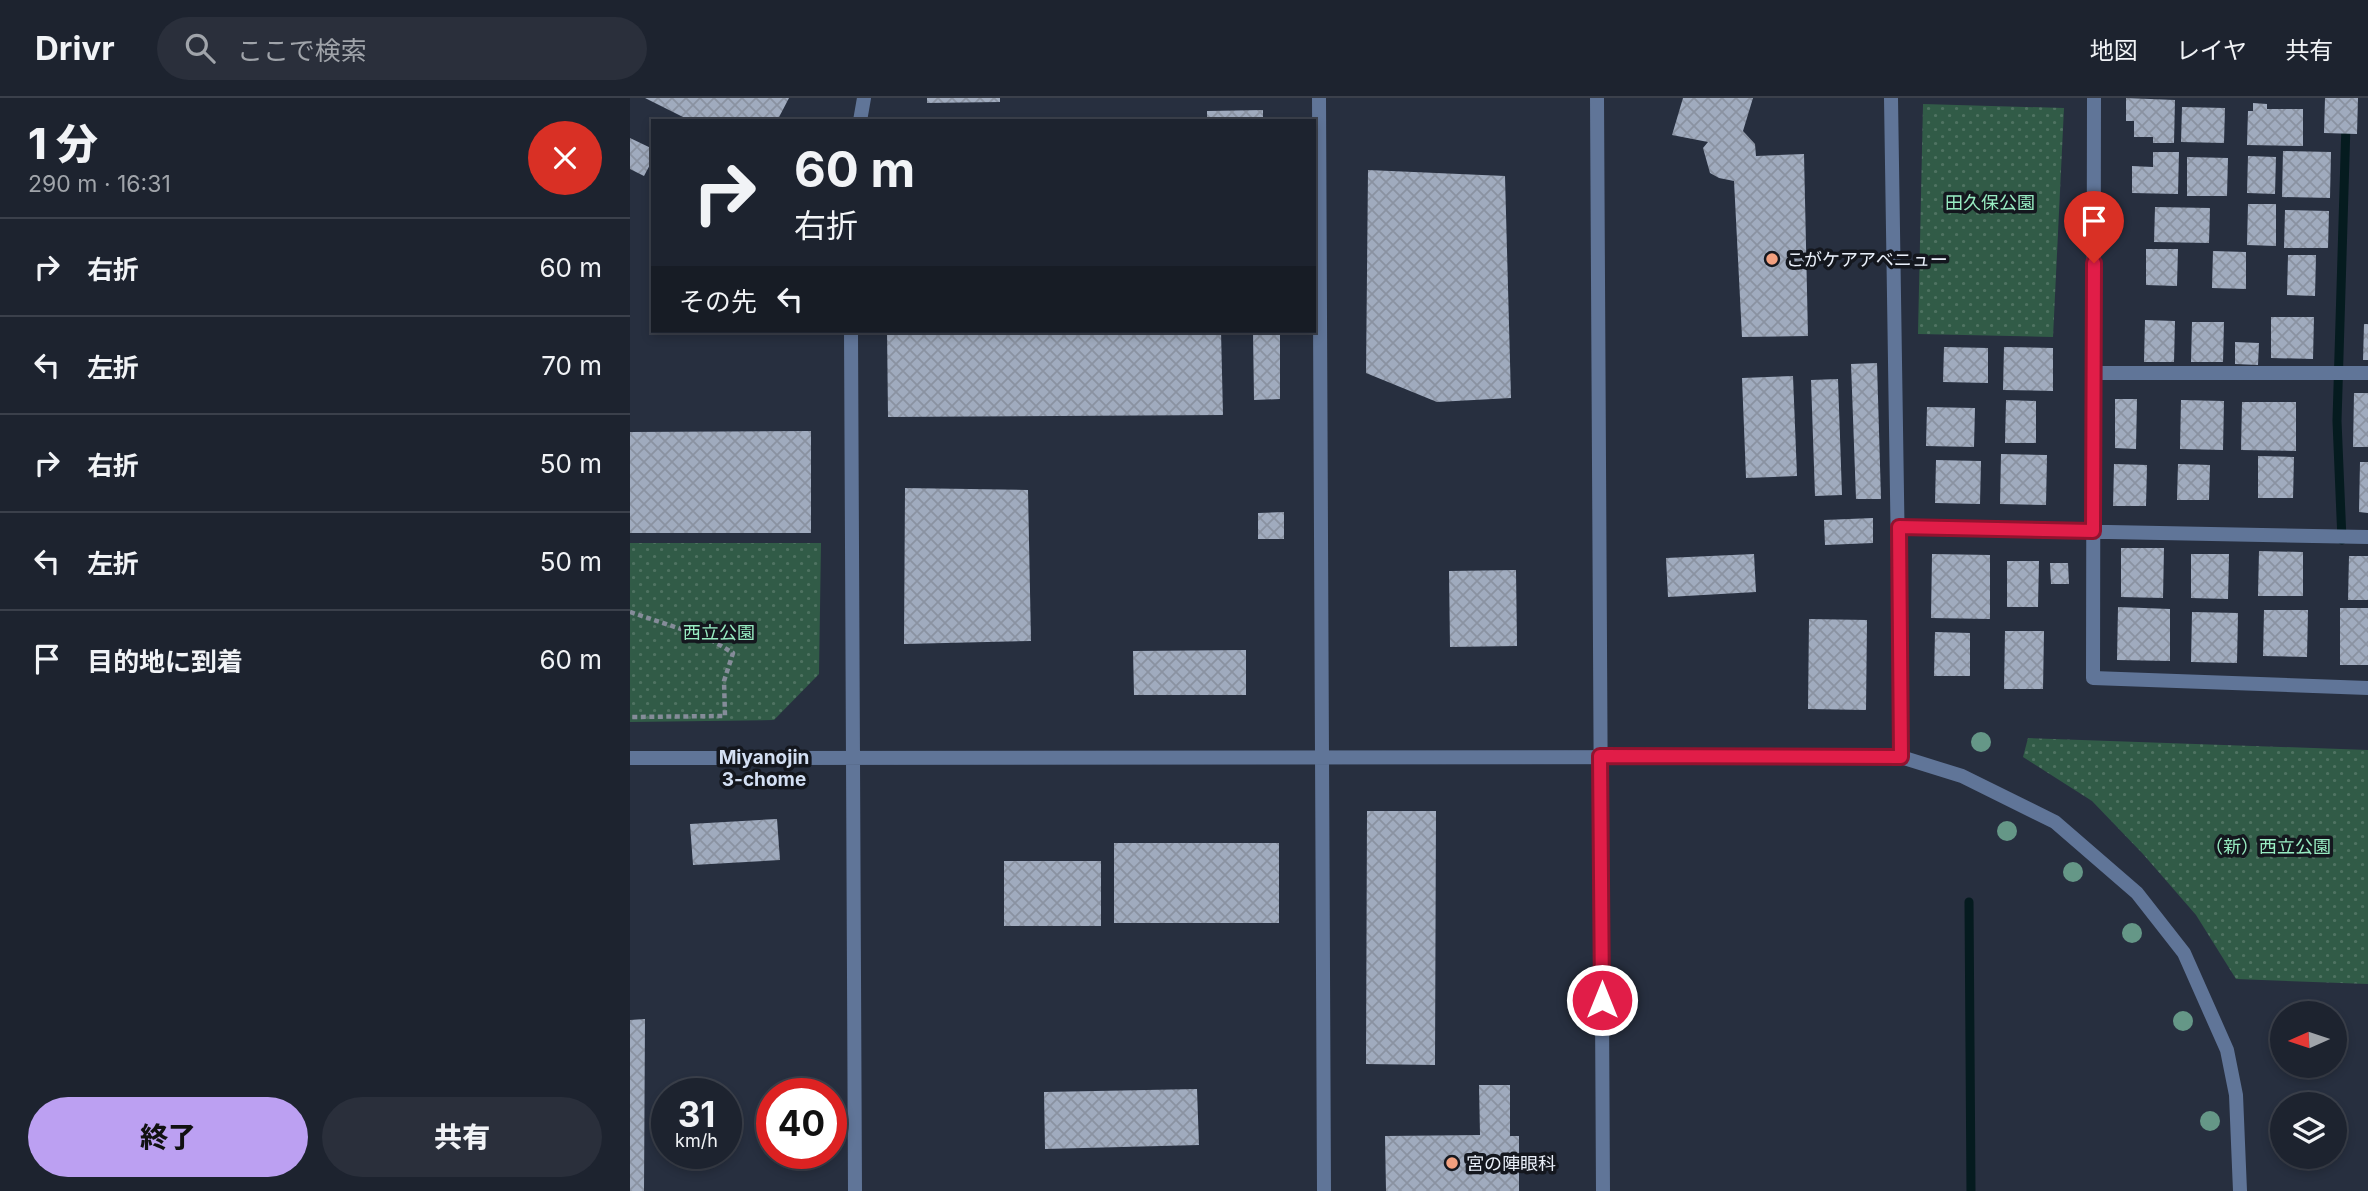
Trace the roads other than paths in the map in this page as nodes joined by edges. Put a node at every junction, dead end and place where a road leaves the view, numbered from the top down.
1 (864, 98) edge
2 (1318, 98) edge
3 (1597, 98) edge
4 (1891, 98) edge
5 (2094, 98) edge
6 (860, 119) edge
7 (851, 333) edge
8 (2093, 373) junction
9 (2368, 373) edge
10 (1899, 527) junction
11 (2093, 531) junction
12 (2368, 537) edge
13 (2368, 688) edge
14 (852, 756) junction
15 (1321, 756) junction
16 (1600, 756) junction
17 (1901, 757) junction
18 (630, 758) edge
19 (855, 1191) edge
20 (1324, 1191) edge
21 (1603, 1191) edge
22 (2240, 1191) edge

1 - 6 street
2 - 15 street
3 - 16 street
4 - 10 street
5 - 8 street
7 - 14 street
8 - 9 street
8 - 11 street
10 - 11 street
10 - 17 street
11 - 12 street
11 - 13 street
14 - 15 street
14 - 18 street
14 - 19 street
15 - 16 street
15 - 20 street
16 - 17 street
16 - 21 street
17 - 22 street

